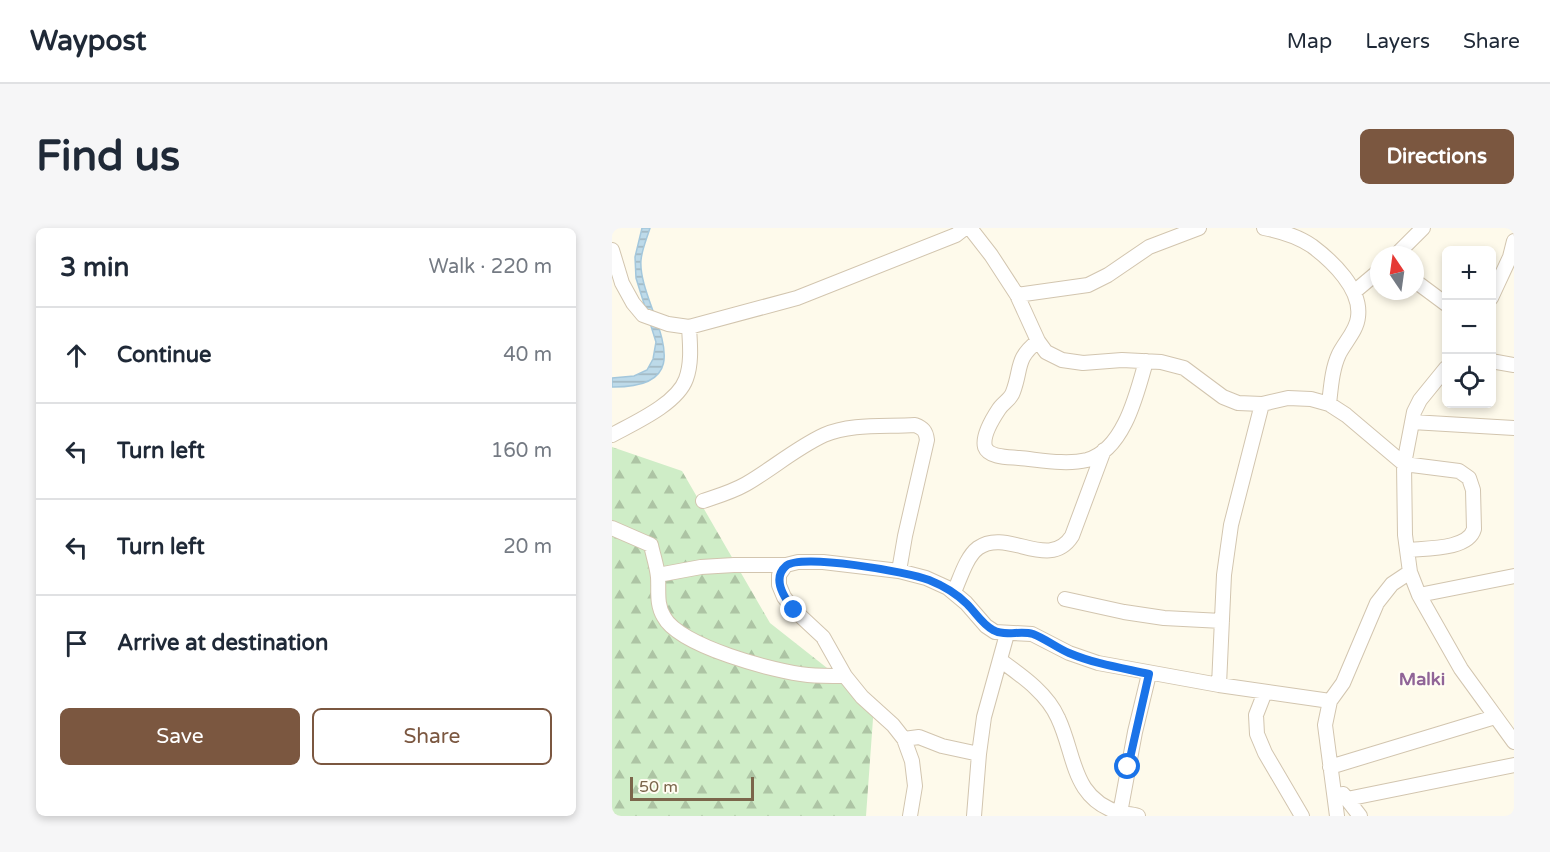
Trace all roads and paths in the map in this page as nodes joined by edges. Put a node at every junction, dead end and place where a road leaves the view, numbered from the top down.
1 (968, 228) edge
2 (1199, 228) edge
3 (1264, 228) edge
4 (1423, 228) edge
5 (1514, 241) edge
6 (1405, 246) edge
7 (612, 250) edge
8 (1370, 279) edge
9 (1496, 287) edge
10 (1424, 288) edge
11 (1354, 292) junction
12 (1017, 295) junction
13 (1442, 301) edge
14 (689, 327) junction
15 (1038, 341) junction
16 (1146, 361) junction
17 (1496, 362) edge
18 (1514, 366) edge
19 (1442, 373) edge
20 (1262, 404) junction
21 (1329, 404) junction
22 (1412, 422) junction
23 (1514, 428) edge
24 (612, 435) edge
25 (1104, 450) junction
26 (1404, 465) junction
27 (703, 501) dead end
28 (612, 528) edge
29 (1407, 550) junction
30 (786, 565) junction
31 (899, 571) junction
32 (1410, 572) junction
33 (658, 575) junction
34 (1514, 576) edge
35 (954, 592) junction
36 (1419, 595) junction
37 (1065, 599) dead end
38 (1222, 621) junction
39 (1007, 634) junction
40 (1000, 660) junction
41 (1149, 674) junction
42 (845, 676) junction
43 (1219, 685) junction
44 (1265, 692) junction
45 (1330, 702) junction
46 (1496, 717) junction
47 (904, 739) junction
48 (1514, 742) edge
49 (979, 754) junction
50 (1514, 765) edge
51 (1330, 767) junction
52 (1332, 784) junction
53 (1347, 799) junction
54 (1120, 813) junction
55 (912, 815) edge
56 (974, 816) edge
57 (1136, 816) edge
58 (1302, 816) edge
59 (1337, 816) edge
60 (1360, 816) edge

1 - 12 street
1 - 14 street
2 - 12 street
3 - 11 street
4 - 6 street
5 - 9 street
7 - 14 street
8 - 11 street
10 - 13 street
11 - 21 street
12 - 15 street
14 - 24 street
15 - 16 street
15 - 25 street
16 - 20 street
16 - 25 street
17 - 18 street
19 - 22 street
20 - 21 street
20 - 38 street
21 - 26 street
22 - 23 street
22 - 26 street
25 - 35 street
26 - 29 street
26 - 29 street
27 - 31 street
28 - 33 street
29 - 32 street
30 - 31 street
30 - 33 street
30 - 42 street
31 - 35 street
32 - 36 street
32 - 45 street
33 - 42 street
34 - 36 street
35 - 39 street
36 - 46 street
37 - 38 street
38 - 43 street
39 - 40 street
39 - 41 street
40 - 49 street
40 - 54 street
41 - 43 street
41 - 54 street
42 - 47 street
43 - 44 street
44 - 45 street
44 - 58 street
45 - 51 street
46 - 48 street
46 - 51 street
47 - 49 street
47 - 55 street
49 - 56 street
50 - 53 street
51 - 52 street
52 - 53 street
52 - 59 street
53 - 60 street
54 - 57 street

